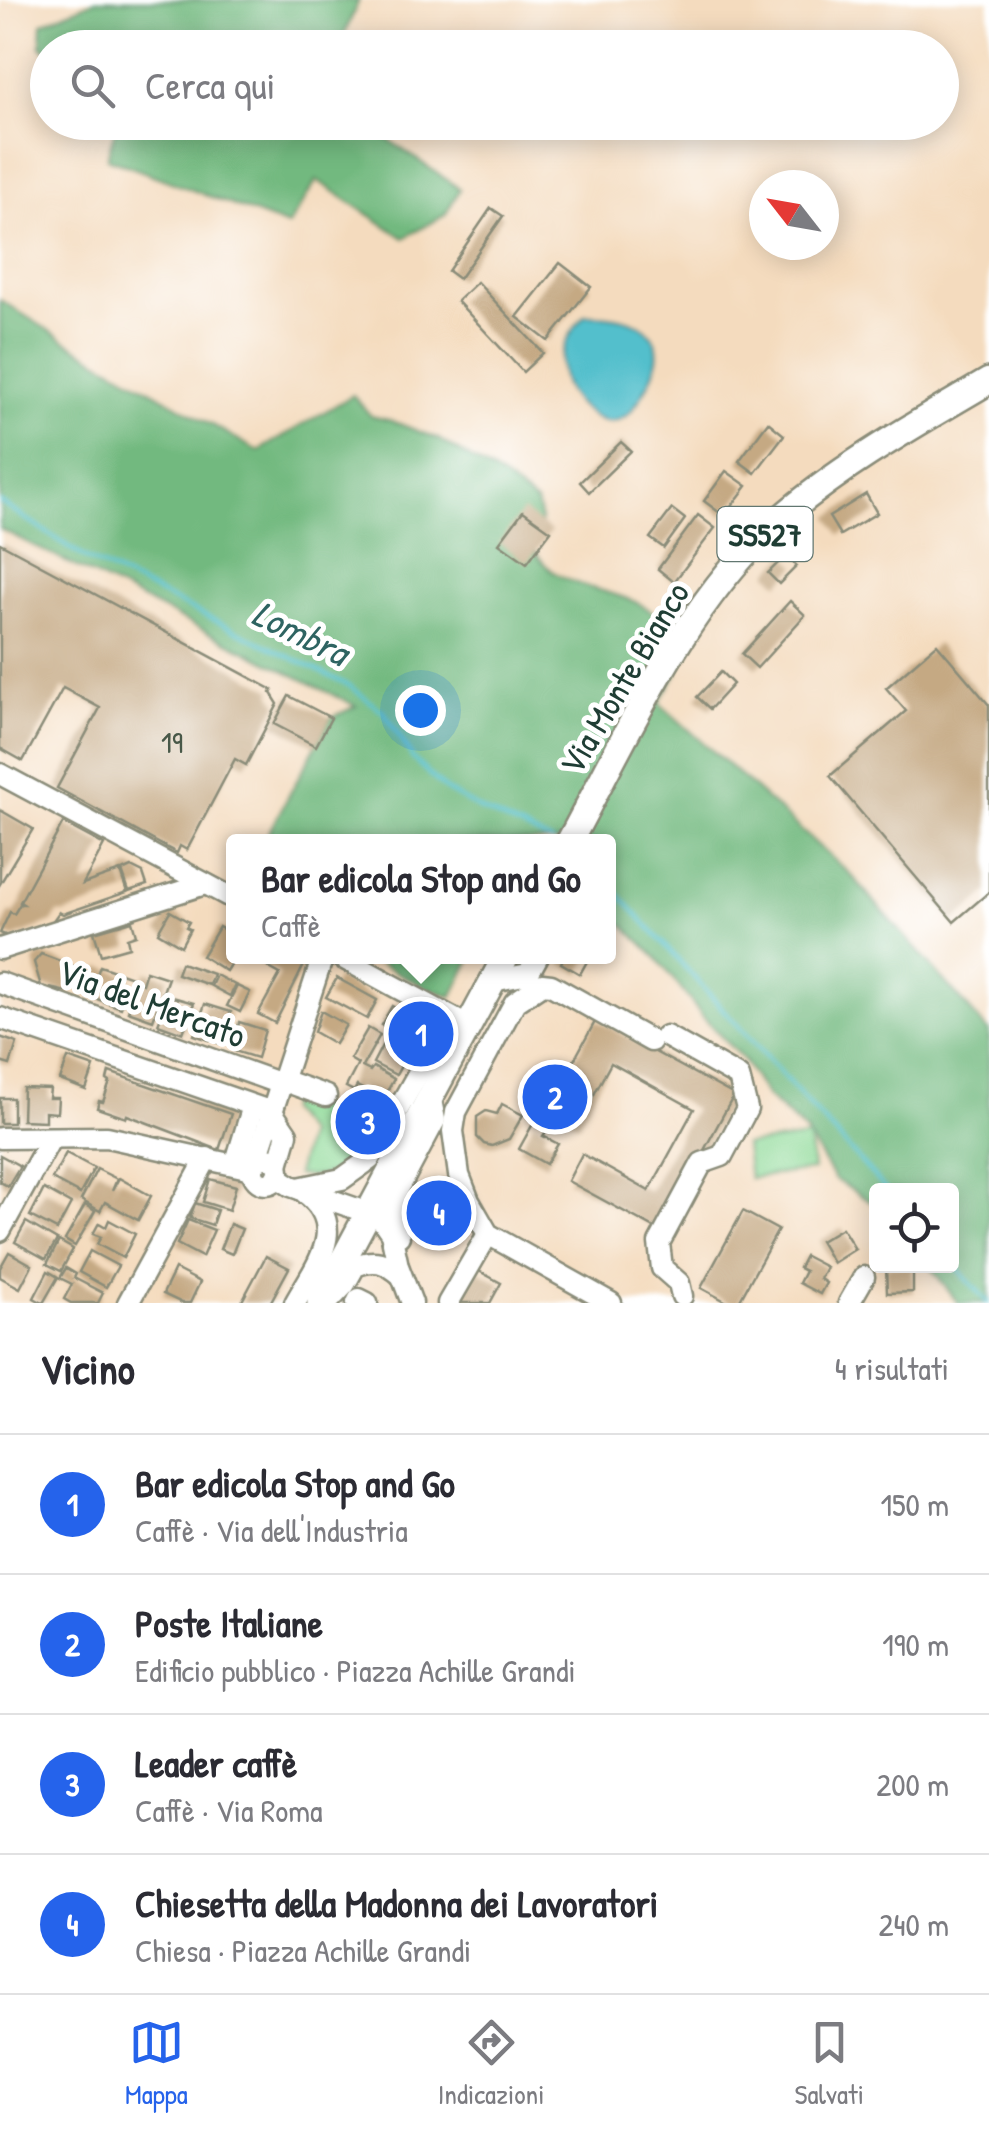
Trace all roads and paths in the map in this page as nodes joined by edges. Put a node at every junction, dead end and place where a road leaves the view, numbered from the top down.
1 (989, 381) edge
2 (0, 774) edge
3 (573, 834) edge
4 (205, 884) junction
5 (226, 895) edge
6 (0, 950) edge
7 (320, 964) edge
8 (354, 964) edge
9 (502, 964) edge
10 (534, 964) edge
11 (493, 981) junction
12 (0, 983) edge
13 (0, 1018) edge
14 (459, 1021) junction
15 (282, 1082) junction
16 (430, 1095) junction
17 (326, 1096) dead end
18 (263, 1109) junction
19 (0, 1138) edge
20 (51, 1138) junction
21 (207, 1158) junction
22 (248, 1165) junction
23 (277, 1171) junction
24 (298, 1188) junction
25 (366, 1213) junction
26 (0, 1231) edge
27 (488, 1234) junction
28 (399, 1266) junction
29 (864, 1277) dead end
30 (685, 1301) edge
31 (128, 1303) edge
32 (295, 1303) edge
33 (323, 1303) edge
34 (357, 1303) edge
35 (367, 1303) edge
36 (412, 1303) edge
37 (448, 1303) edge
38 (611, 1303) edge
39 (850, 1303) edge

1 - 3 main road, Via Monte Bianco / SS527
2 - 4 street
4 - 5 street
4 - 6 street
7 - 15 street
8 - 14 street
9 - 11 main road
10 - 11 street
11 - 14 main road
12 - 15 street, Via del Mercato
13 - 18 street, Via del Mercato
14 - 16 main road
14 - 24 street
15 - 17 street, Via del Mercato
15 - 18 street
16 - 25 main road
16 - 28 street
18 - 22 street
18 - 23 street
19 - 20 street
20 - 21 street
20 - 26 street
21 - 22 street
21 - 31 street
22 - 23 street
23 - 24 street
24 - 25 street
24 - 32 street
25 - 28 street
25 - 33 main road
27 - 30 street
27 - 37 street
27 - 38 street
28 - 33 street
28 - 36 street
29 - 39 street
34 - 35 street

